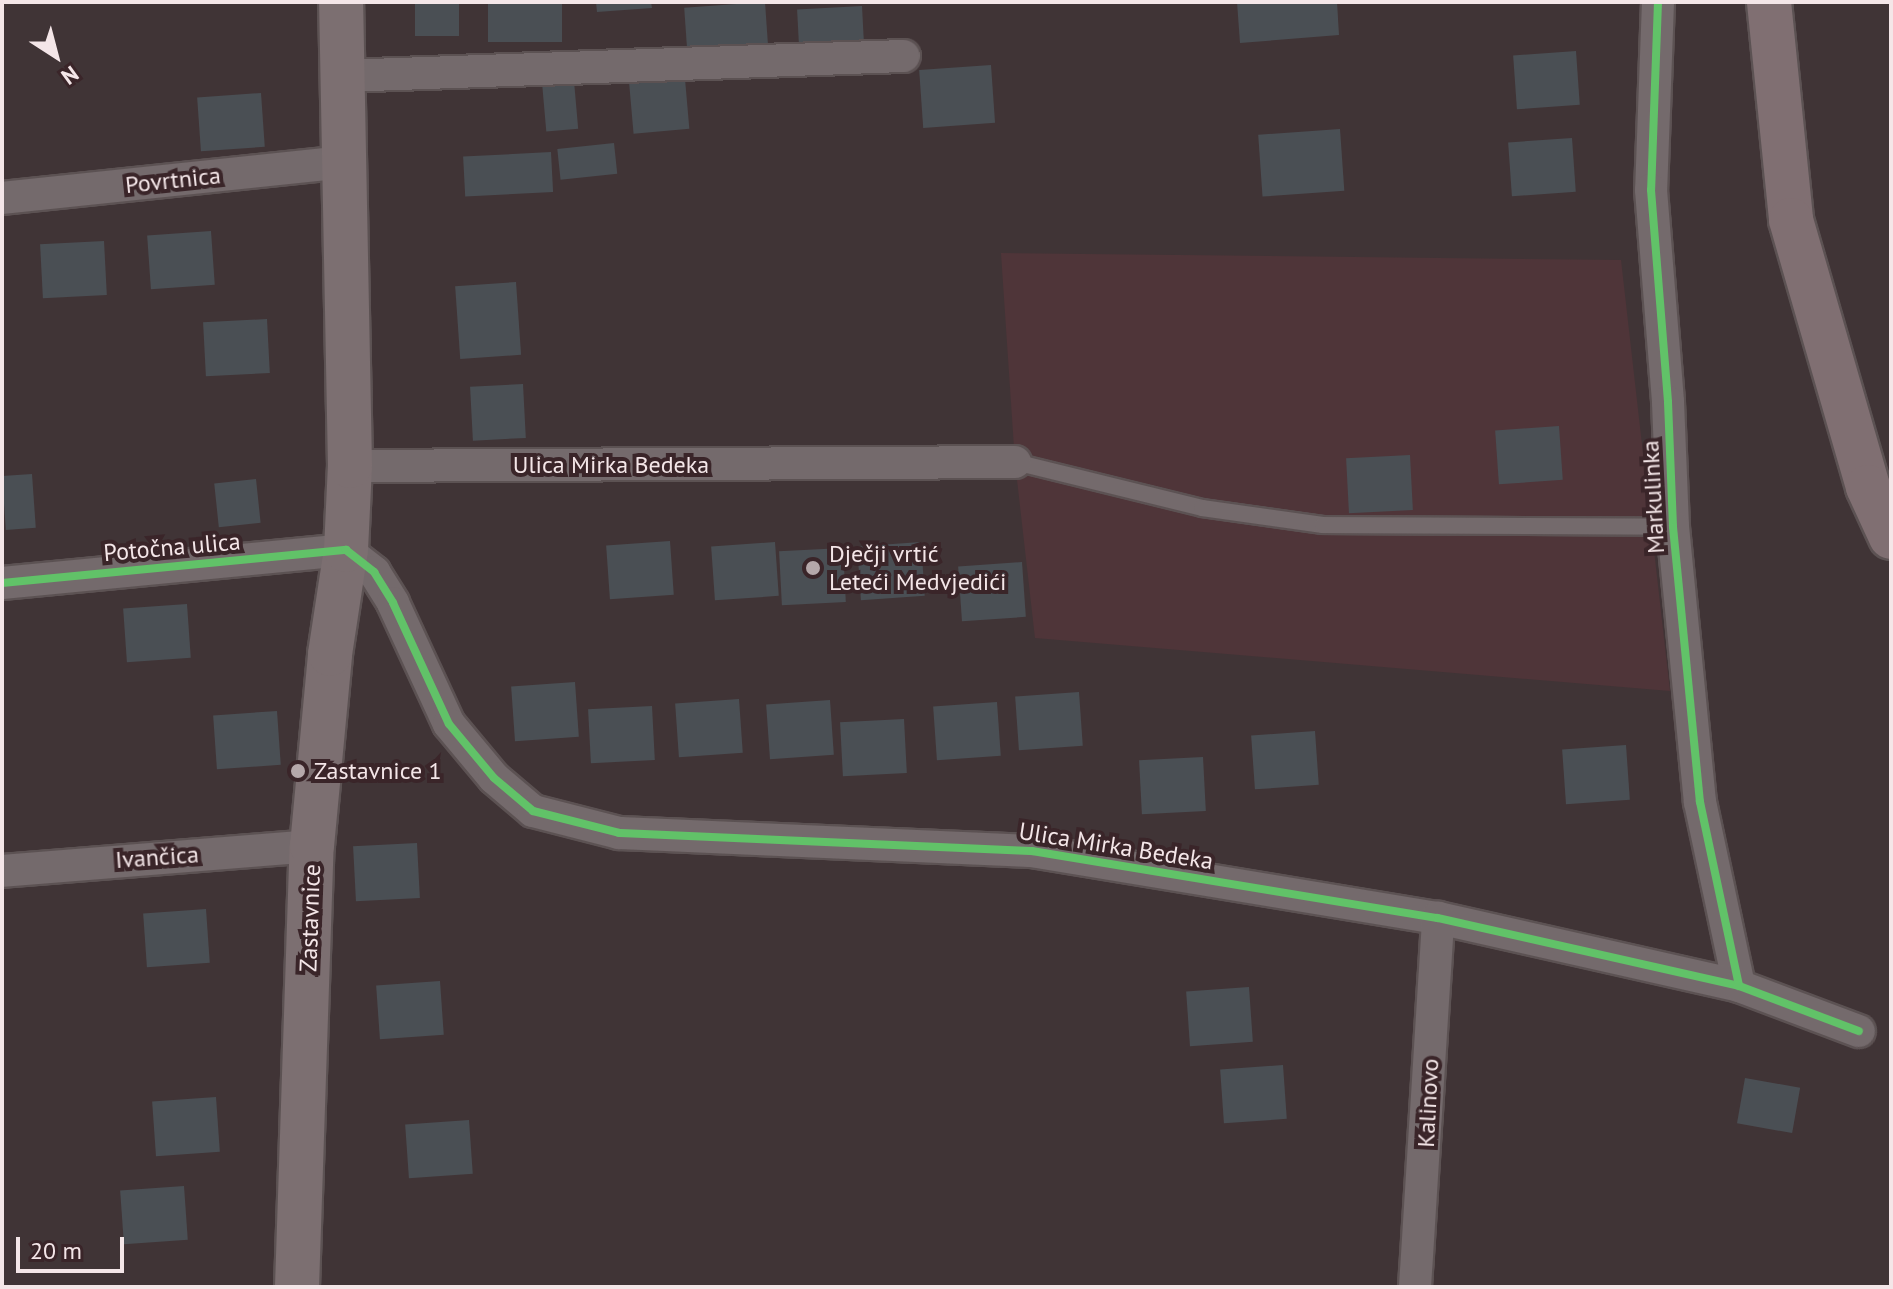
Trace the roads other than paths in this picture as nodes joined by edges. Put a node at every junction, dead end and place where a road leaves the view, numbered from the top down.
1 (341, 2) edge
2 (1658, 2) edge
3 (1769, 2) edge
4 (904, 56) dead end
5 (342, 76) junction
6 (343, 162) junction
7 (2, 198) edge
8 (1015, 462) joint
9 (350, 466) junction
10 (1673, 527) junction
11 (1891, 537) edge
12 (346, 550) junction
13 (2, 583) edge
14 (312, 846) junction
15 (2, 871) edge
16 (1438, 918) junction
17 (1739, 986) junction
18 (1859, 1031) dead end
19 (297, 1287) edge
20 (1415, 1287) edge

1 - 5 main road
2 - 10 street, Markulinka
3 - 11 highway
4 - 5 street
5 - 6 main road
6 - 7 street, Povrtnica
6 - 9 main road
8 - 9 street, Ulica Mirka Bedeka
8 - 10 lane
9 - 12 main road
10 - 17 street, Markulinka
12 - 13 street, Potočna ulica
12 - 14 main road, Zastavnice
12 - 16 street, Ulica Mirka Bedeka
14 - 15 street, Ivančica
14 - 19 main road, Zastavnice
16 - 17 street, Ulica Mirka Bedeka
16 - 20 street, Kalinovo
17 - 18 street, Ulica Mirka Bedeka

